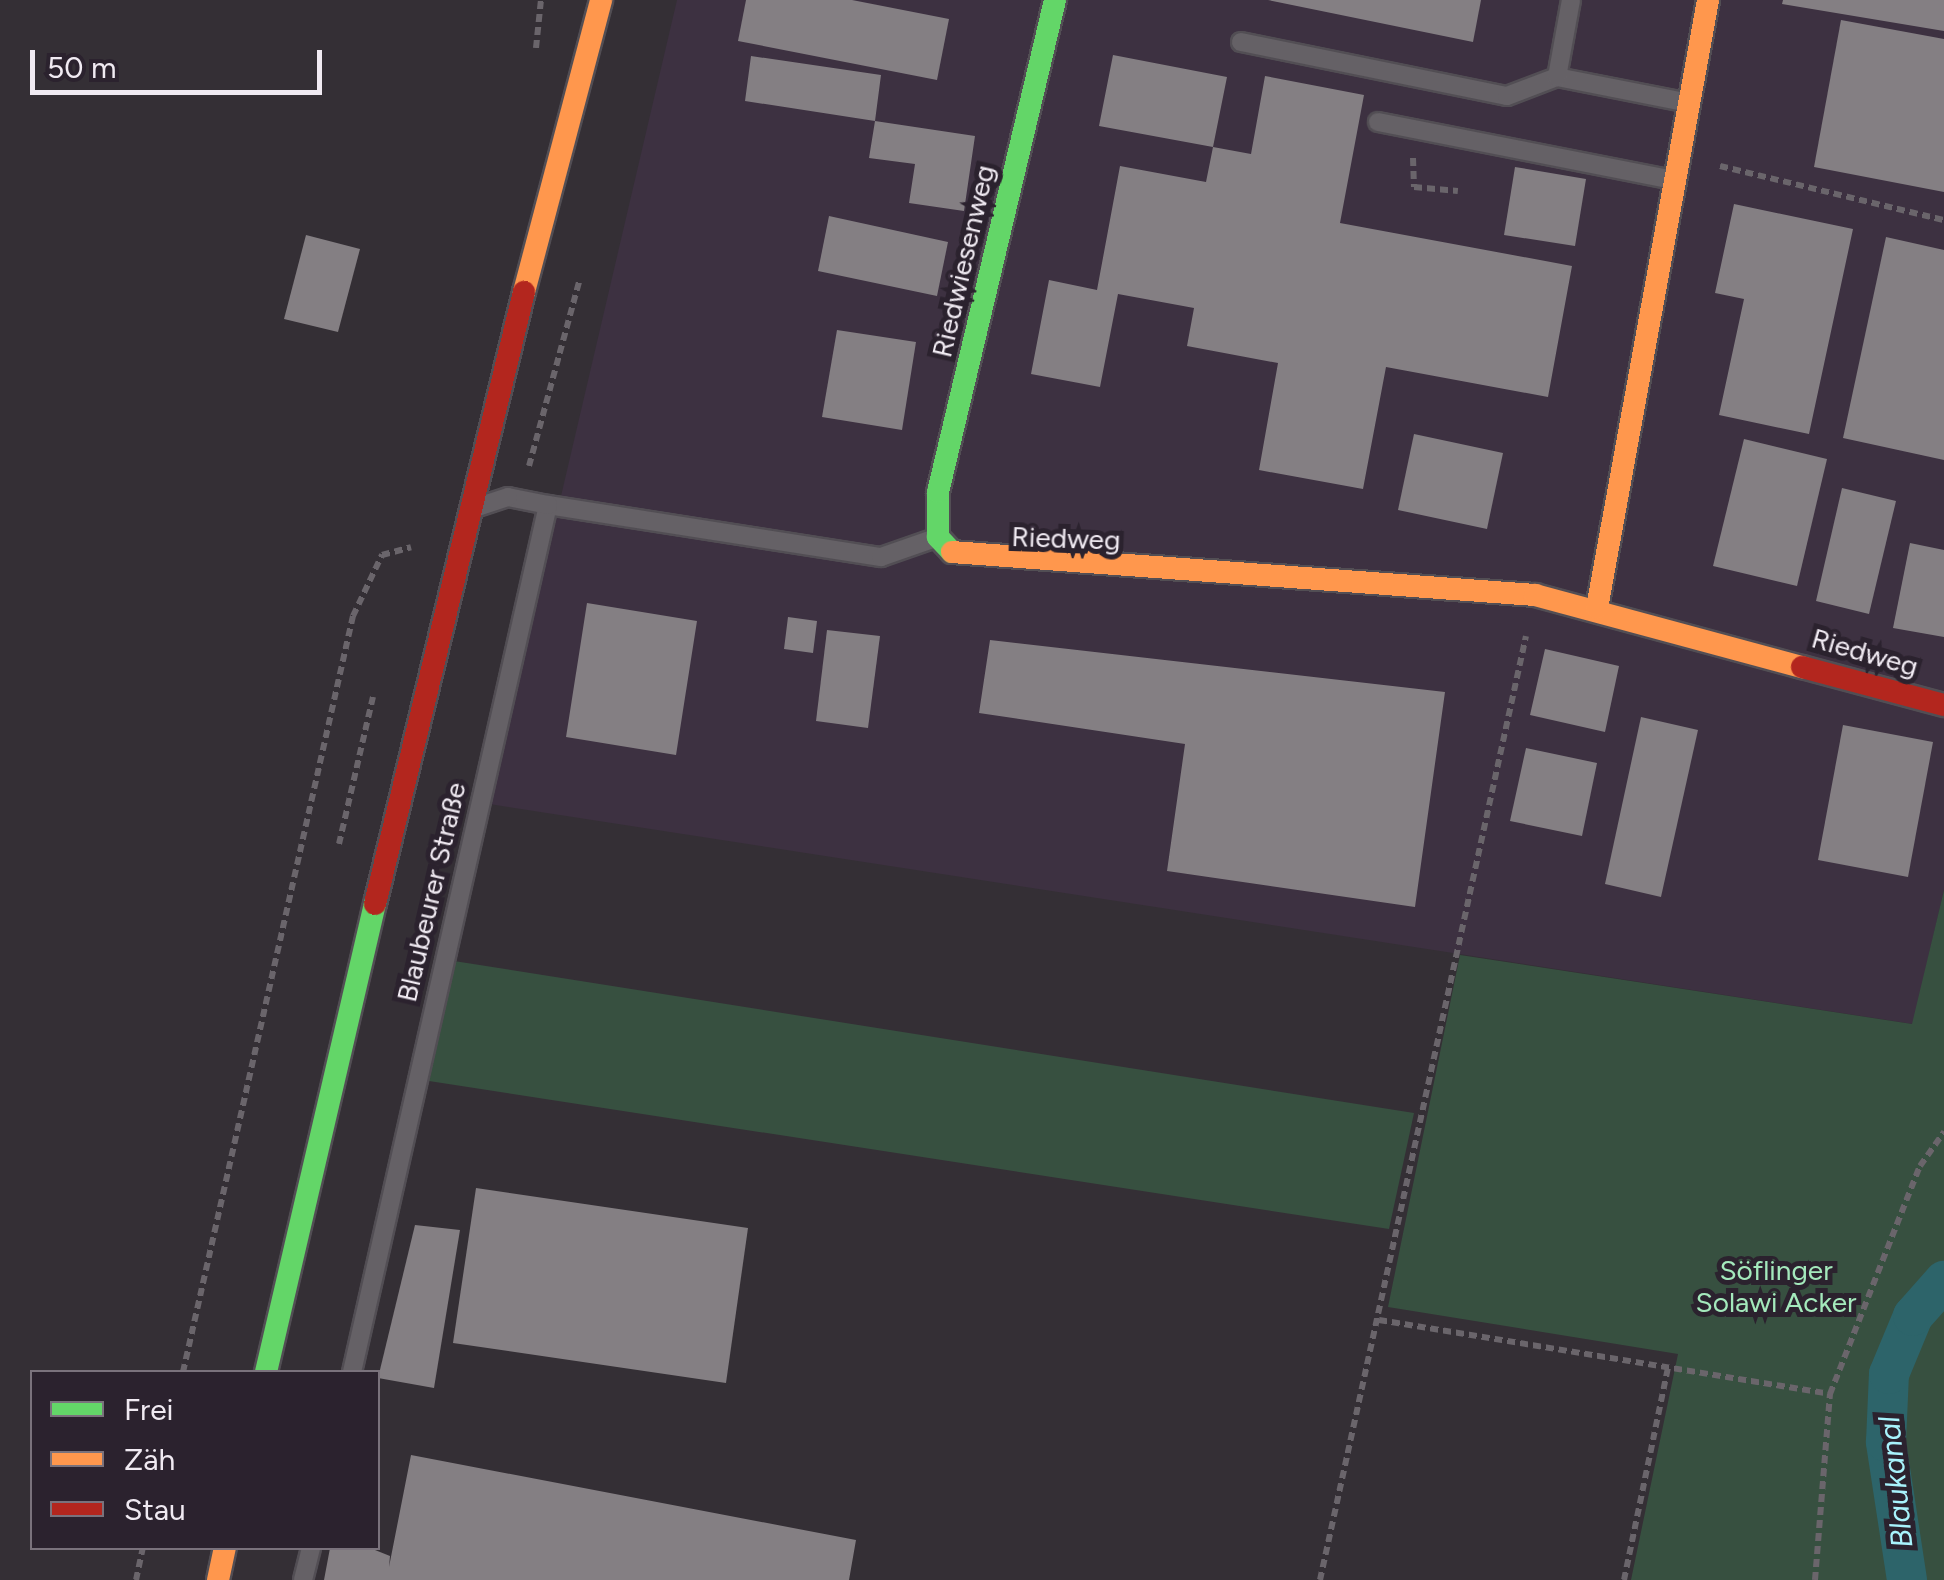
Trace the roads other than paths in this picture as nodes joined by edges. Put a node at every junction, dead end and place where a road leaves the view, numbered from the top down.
1 (601, 0) edge
2 (1055, 0) edge
3 (1571, 0) edge
4 (1708, 0) edge
5 (1241, 42) dead end
6 (1557, 78) junction
7 (1690, 104) junction
8 (1378, 122) dead end
9 (1677, 168) junction
10 (548, 506) junction
11 (467, 511) junction
12 (938, 536) junction
13 (1597, 608) junction
14 (1944, 705) edge
15 (266, 1370) edge
16 (352, 1370) edge
17 (225, 1550) edge
18 (310, 1550) edge
19 (218, 1580) edge
20 (303, 1580) edge

1 - 11 street, Blaubeurer Straße
2 - 12 street, Riedwiesenweg
3 - 6 lane
4 - 7 street
5 - 6 lane
6 - 7 lane
7 - 9 street
8 - 9 lane
9 - 13 street
10 - 11 lane
10 - 12 lane
10 - 16 lane, Blaubeurer Straße
11 - 15 street, Blaubeurer Straße
12 - 13 street, Riedweg
13 - 14 street, Riedweg
17 - 19 street
18 - 20 lane

